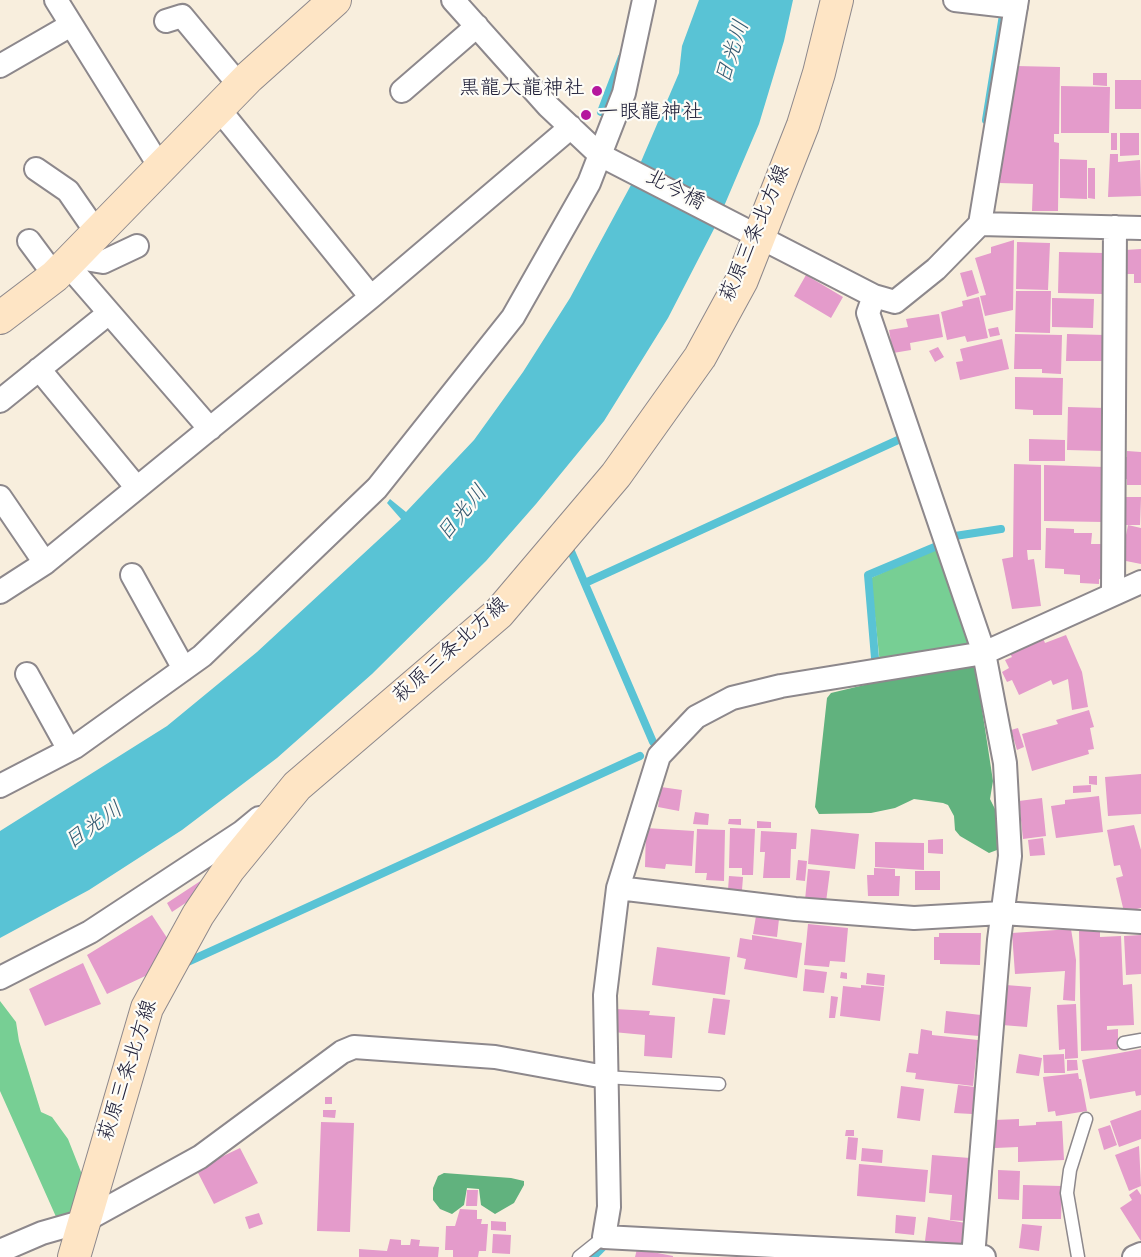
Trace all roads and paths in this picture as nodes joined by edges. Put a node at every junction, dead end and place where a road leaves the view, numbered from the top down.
1 (56, 0) edge
2 (335, 0) edge
3 (453, 0) edge
4 (644, 0) edge
5 (837, 0) edge
6 (955, 0) edge
7 (1016, 3) edge
8 (166, 21) dead end
9 (71, 25) junction
10 (477, 26) junction
11 (0, 66) edge
12 (240, 86) junction
13 (402, 91) dead end
14 (218, 108) junction
15 (571, 127) junction
16 (600, 154) junction
17 (160, 167) junction
18 (36, 169) dead end
19 (980, 224) junction
20 (1115, 227) junction
21 (1141, 228) edge
22 (97, 233) junction
23 (754, 233) junction
24 (29, 241) dead end
25 (137, 246) dead end
26 (65, 266) junction
27 (874, 296) junction
28 (371, 297) junction
29 (109, 312) junction
30 (0, 318) edge
31 (39, 369) junction
32 (0, 401) edge
33 (210, 429) junction
34 (137, 488) junction
35 (0, 497) edge
36 (45, 563) junction
37 (132, 575) dead end
38 (1141, 582) edge
39 (0, 592) edge
40 (1113, 592) junction
41 (984, 653) junction
42 (184, 669) junction
43 (27, 674) dead end
44 (69, 750) junction
45 (0, 786) edge
46 (297, 786) junction
47 (618, 888) junction
48 (1002, 913) junction
49 (1141, 922) edge
50 (0, 978) edge
51 (1141, 1040) edge
52 (1124, 1043) dead end
53 (605, 1077) junction
54 (719, 1084) dead end
55 (1086, 1119) dead end
56 (84, 1221) junction
57 (604, 1237) junction
58 (0, 1251) edge
59 (1141, 1254) edge
60 (74, 1257) edge
61 (579, 1257) edge
62 (973, 1257) edge
63 (984, 1257) edge
64 (1078, 1257) edge
65 (1134, 1257) edge

1 - 9 street
2 - 12 main road
3 - 10 street, 北今橋
4 - 16 street
5 - 23 main road, 萩原三条北方線
6 - 7 street
7 - 19 street
8 - 12 street
9 - 11 street
9 - 17 street
10 - 13 street
10 - 15 street, 北今橋
12 - 14 main road
14 - 17 main road
14 - 28 street
15 - 16 street, 北今橋
15 - 28 street
16 - 23 street, 北今橋
16 - 42 street
17 - 22 main road
18 - 22 street
19 - 20 street
19 - 27 street
20 - 21 street
20 - 40 street
22 - 26 main road
23 - 27 street, 北今橋
23 - 46 main road, 萩原三条北方線
24 - 26 street
25 - 26 street
26 - 29 street
26 - 30 main road
27 - 41 street
28 - 33 street
29 - 31 street
29 - 33 street
31 - 32 street
31 - 34 street
33 - 34 street
34 - 36 street
35 - 36 street
36 - 39 street
37 - 42 street
38 - 40 street
40 - 41 street
41 - 47 street
41 - 48 street
42 - 44 street
43 - 44 street
44 - 45 street
46 - 50 street
46 - 56 main road, 萩原三条北方線
47 - 48 street
47 - 53 street
48 - 49 street
48 - 62 street
51 - 52 lane
53 - 54 lane
53 - 56 street
53 - 57 street
55 - 64 lane
56 - 58 street
56 - 60 main road, 萩原三条北方線
57 - 61 lane
57 - 62 street
59 - 65 street
62 - 63 street

